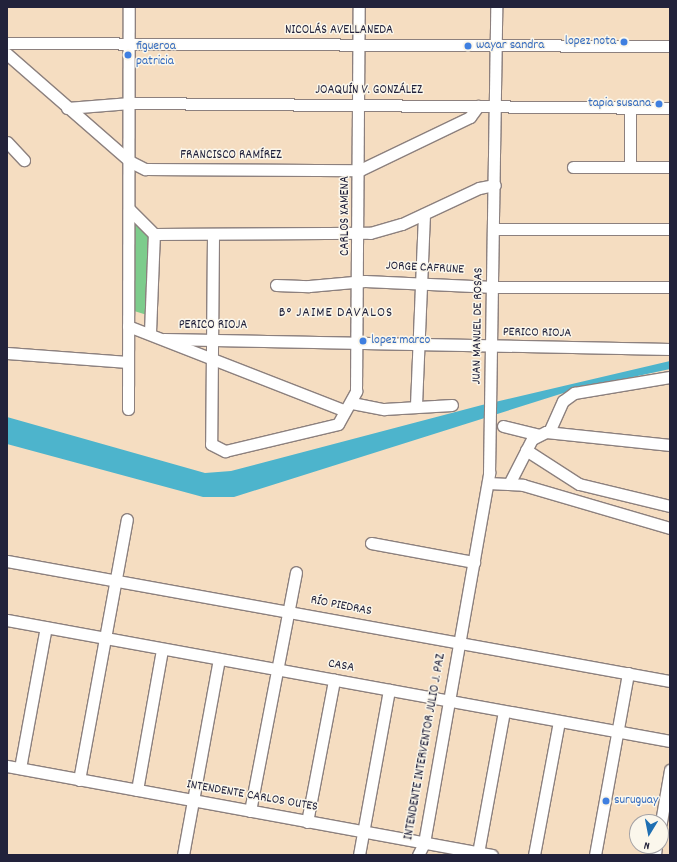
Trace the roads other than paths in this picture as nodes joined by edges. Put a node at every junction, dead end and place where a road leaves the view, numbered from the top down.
1 (129, 7) edge
2 (359, 7) edge
3 (496, 7) edge
4 (7, 43) edge
5 (129, 43) junction
6 (359, 45) junction
7 (496, 45) junction
8 (670, 46) edge
9 (7, 54) edge
10 (130, 104) junction
11 (359, 105) junction
12 (478, 106) junction
13 (495, 106) junction
14 (68, 108) junction
15 (630, 108) junction
16 (670, 108) edge
17 (7, 142) edge
18 (24, 160) dead end
19 (131, 162) junction
20 (573, 167) dead end
21 (630, 167) junction
22 (670, 167) edge
23 (360, 170) junction
24 (495, 185) junction
25 (129, 209) junction
26 (424, 214) junction
27 (494, 229) junction
28 (670, 229) edge
29 (359, 233) junction
30 (154, 234) junction
31 (213, 235) junction
32 (359, 281) junction
33 (420, 282) junction
34 (276, 285) dead end
35 (494, 287) junction
36 (670, 287) edge
37 (128, 326) junction
38 (150, 332) junction
39 (164, 339) junction
40 (213, 340) junction
41 (358, 341) junction
42 (419, 343) junction
43 (494, 347) junction
44 (670, 350) edge
45 (7, 353) edge
46 (212, 359) junction
47 (128, 362) junction
48 (670, 377) edge
49 (416, 405) junction
50 (452, 405) dead end
51 (128, 409) dead end
52 (346, 411) junction
53 (503, 426) dead end
54 (544, 434) junction
55 (670, 445) edge
56 (526, 450) junction
57 (510, 482) junction
58 (488, 483) junction
59 (670, 506) edge
60 (127, 519) dead end
61 (670, 528) edge
62 (371, 543) dead end
63 (7, 561) edge
64 (474, 562) junction
65 (296, 572) dead end
66 (115, 581) junction
67 (288, 611) junction
68 (7, 620) edge
69 (46, 627) junction
70 (105, 637) junction
71 (459, 643) junction
72 (162, 648) junction
73 (219, 659) junction
74 (277, 669) junction
75 (628, 673) junction
76 (334, 680) junction
77 (670, 681) edge
78 (390, 690) junction
79 (450, 701) junction
80 (504, 711) junction
81 (559, 721) junction
82 (618, 732) junction
83 (670, 741) edge
84 (7, 766) edge
85 (20, 768) junction
86 (670, 770) edge
87 (79, 780) junction
88 (138, 790) junction
89 (193, 801) junction
90 (250, 811) junction
91 (662, 814) edge
92 (307, 822) junction
93 (363, 832) junction
94 (424, 843) junction
95 (478, 852) junction
96 (183, 855) edge
97 (359, 855) edge
98 (418, 855) edge
99 (492, 855) edge
100 (534, 855) edge
101 (595, 855) edge

1 - 5 street
2 - 6 street, CARLOS XAMENA
3 - 7 street, JUAN MANUEL DE ROSAS
4 - 5 street, NICOLÁS AVELLANEDA
5 - 6 street, NICOLÁS AVELLANEDA
5 - 10 street
6 - 7 street, NICOLÁS AVELLANEDA
6 - 11 street, CARLOS XAMENA
7 - 8 street, NICOLÁS AVELLANEDA
7 - 13 street, JUAN MANUEL DE ROSAS
9 - 14 street, FRANCISCO RAMÍREZ
10 - 11 street, JOAQUÍN V. GONZÁLEZ
10 - 14 street, JOAQUÍN V. GONZÁLEZ
10 - 19 street
11 - 12 street, JOAQUÍN V. GONZÁLEZ
11 - 23 street, CARLOS XAMENA
12 - 13 street, JOAQUÍN V. GONZÁLEZ
12 - 23 street, FRANCISCO RAMÍREZ
13 - 15 street, JOAQUÍN V. GONZÁLEZ
13 - 24 street, JUAN MANUEL DE ROSAS
14 - 19 street, FRANCISCO RAMÍREZ
15 - 16 street, JOAQUÍN V. GONZÁLEZ
15 - 21 street
17 - 18 street
19 - 23 street, FRANCISCO RAMÍREZ
19 - 25 street
20 - 21 street
21 - 22 street
23 - 29 street, CARLOS XAMENA
24 - 26 street
24 - 27 street, JUAN MANUEL DE ROSAS
25 - 30 street
25 - 37 street
26 - 29 street
26 - 33 street
27 - 28 street
27 - 35 street, JUAN MANUEL DE ROSAS
29 - 31 street
29 - 32 street, CARLOS XAMENA
30 - 31 street
30 - 38 street
31 - 40 street
32 - 33 street, JORGE CAFRUNE
32 - 34 street, JORGE CAFRUNE
32 - 41 street, CARLOS XAMENA
33 - 35 street, JORGE CAFRUNE
33 - 42 street
35 - 36 street, JORGE CAFRUNE
35 - 43 street, JUAN MANUEL DE ROSAS
37 - 38 street
37 - 47 street
38 - 39 street
39 - 40 street, PERICO RIOJA
39 - 46 street
40 - 41 street, PERICO RIOJA
40 - 46 street
41 - 42 street, PERICO RIOJA
41 - 52 street, CARLOS XAMENA
42 - 43 street, PERICO RIOJA
42 - 49 street
43 - 44 street, PERICO RIOJA
43 - 58 street, JUAN MANUEL DE ROSAS
45 - 47 street
46 - 52 street
46 - 52 street
47 - 51 street
48 - 54 street
49 - 50 street
49 - 52 street
53 - 54 street
54 - 55 street
54 - 56 street
56 - 57 street
56 - 59 street
57 - 58 street
57 - 61 street
58 - 64 street, JUAN MANUEL DE ROSAS
60 - 66 street
62 - 64 street
63 - 66 street, RÍO PIEDRAS
64 - 71 street, JUAN MANUEL DE ROSAS
65 - 67 street
66 - 67 street, RÍO PIEDRAS
66 - 70 street
67 - 71 street, RÍO PIEDRAS
67 - 74 street
68 - 69 street, CASA
69 - 70 street, CASA
69 - 85 street
70 - 72 street, CASA
70 - 87 street
71 - 75 street, RÍO PIEDRAS
71 - 79 street, INTENDENTE INTERVENTOR JULIO J. PAZ
72 - 73 street, CASA
72 - 88 street
73 - 74 street, CASA
73 - 89 street
74 - 76 street, CASA
74 - 90 street
75 - 77 street, RÍO PIEDRAS
75 - 82 street
76 - 78 street, CASA
76 - 92 street
78 - 79 street, CASA
78 - 93 street
79 - 80 street, CASA
79 - 94 street, INTENDENTE INTERVENTOR JULIO J. PAZ
80 - 81 street, CASA
80 - 95 street
81 - 82 street, CASA
81 - 100 street
82 - 83 street, CASA
82 - 101 street
84 - 85 street, INTENDENTE CARLOS OUTES
85 - 87 street, INTENDENTE CARLOS OUTES
86 - 91 street
87 - 88 street, INTENDENTE CARLOS OUTES
88 - 89 street, INTENDENTE CARLOS OUTES
89 - 90 street, INTENDENTE CARLOS OUTES
89 - 96 street
90 - 92 street, INTENDENTE CARLOS OUTES
92 - 93 street, INTENDENTE CARLOS OUTES
93 - 94 street, INTENDENTE CARLOS OUTES
93 - 97 street
94 - 95 street, INTENDENTE CARLOS OUTES
94 - 98 street, INTENDENTE INTERVENTOR JULIO J. PAZ
95 - 99 street, INTENDENTE CARLOS OUTES

